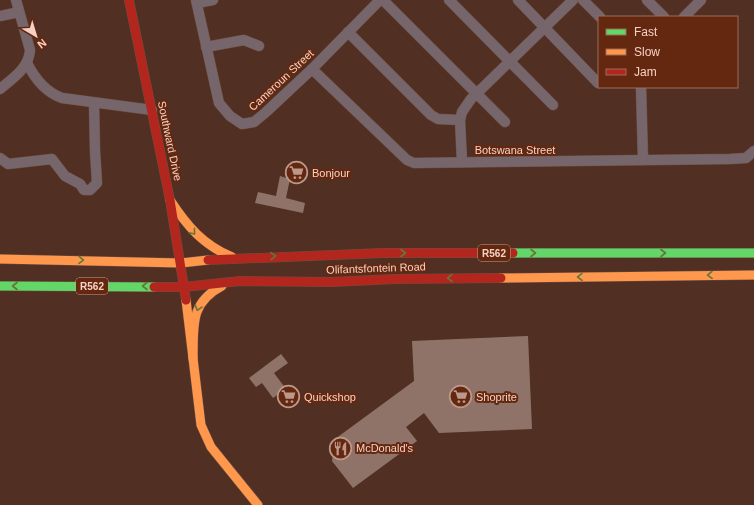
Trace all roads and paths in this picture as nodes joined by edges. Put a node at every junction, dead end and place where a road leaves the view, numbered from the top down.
1 (16, 0) edge
2 (129, 0) edge
3 (213, 0) edge
4 (383, 0) edge
5 (449, 0) edge
6 (518, 0) edge
7 (573, 0) edge
8 (583, 0) edge
9 (647, 0) edge
10 (701, 0) edge
11 (196, 2) edge
12 (374, 2) edge
13 (19, 12) junction
14 (0, 16) edge
15 (599, 16) edge
16 (663, 16) edge
17 (685, 16) edge
18 (545, 27) junction
19 (348, 32) junction
20 (259, 46) dead end
21 (206, 47) junction
22 (509, 61) junction
23 (27, 64) junction
24 (312, 69) junction
25 (598, 83) edge
26 (641, 88) edge
27 (0, 89) edge
28 (476, 94) junction
29 (94, 103) junction
30 (553, 105) dead end
31 (152, 110) junction
32 (460, 120) junction
33 (505, 122) dead end
34 (754, 151) edge
35 (0, 158) edge
36 (643, 160) junction
37 (462, 162) junction
38 (170, 200) junction
39 (754, 252) edge
40 (234, 258) junction
41 (0, 259) edge
42 (181, 263) junction
43 (754, 275) edge
44 (240, 281) junction
45 (0, 286) edge
46 (184, 287) junction
47 (193, 359) junction
48 (258, 505) edge

1 - 13 street
2 - 31 main road, Southward Drive
3 - 11 street
4 - 28 street
5 - 22 street
6 - 18 street
7 - 18 street
8 - 15 street
9 - 16 street
10 - 17 street
11 - 21 street, Cameroun Street
12 - 19 street, Cameroun Street
13 - 14 street
13 - 23 street
18 - 22 street
18 - 25 street
19 - 24 street, Cameroun Street
19 - 32 street
20 - 21 street
21 - 24 street, Cameroun Street
22 - 28 street
22 - 30 street
23 - 27 street
23 - 29 street
24 - 37 street, Botswana Street
26 - 36 street
28 - 32 street
28 - 33 street
29 - 31 street
29 - 35 street
31 - 38 main road, Southward Drive
32 - 37 street
34 - 36 street, Botswana Street
36 - 37 street, Botswana Street
38 -> 40 main road
38 - 42 main road, Southward Drive
40 -> 39 main road, Olifantsfontein Road / R562
40 - 42 main road, Olifantsfontein Road / R562
41 -> 42 main road, Olifantsfontein Road / R562
42 - 46 main road, Southward Drive
43 -> 44 main road, Olifantsfontein Road / R562
44 - 46 main road, Olifantsfontein Road / R562
44 -> 47 main road
46 -> 45 main road, Olifantsfontein Road / R562
46 - 47 main road, Southward Drive
47 - 48 main road

